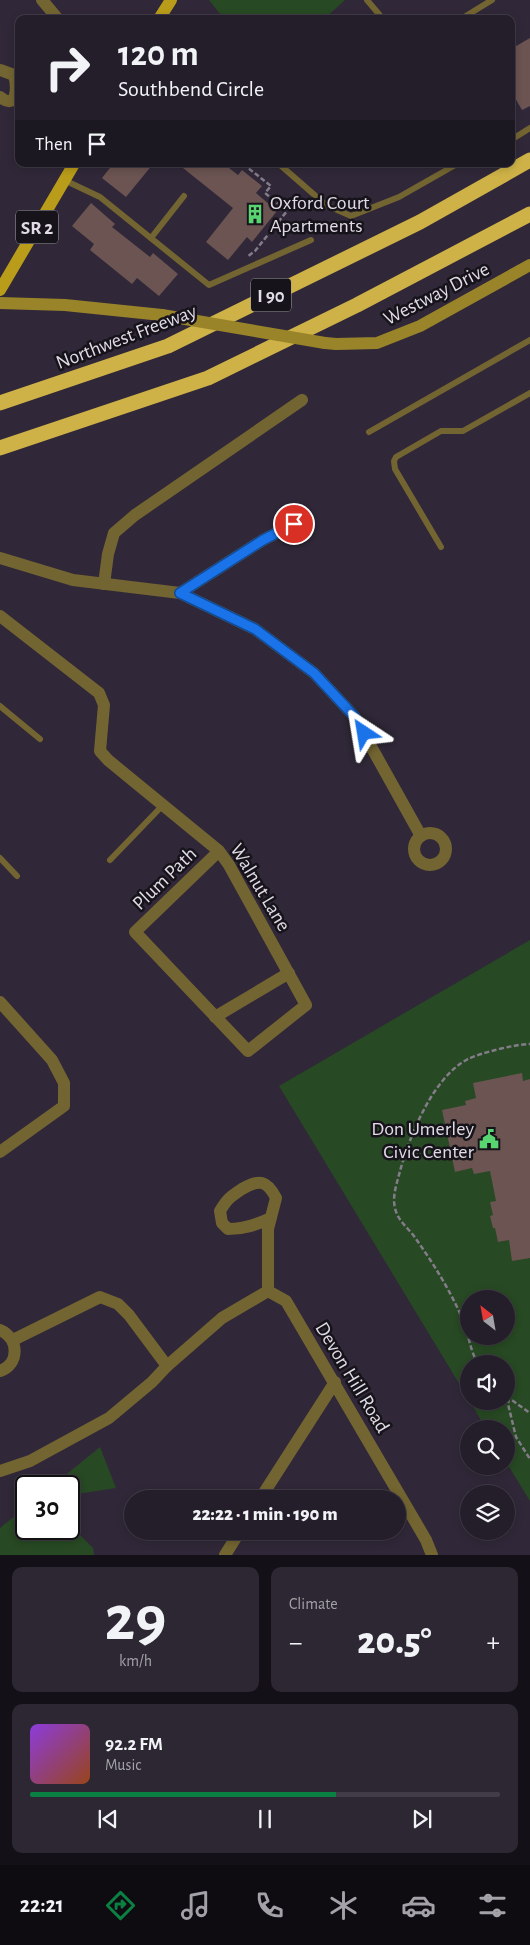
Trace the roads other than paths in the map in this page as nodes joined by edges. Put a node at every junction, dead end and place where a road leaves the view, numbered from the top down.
1 (42, 0) edge
2 (171, 0) edge
3 (367, 0) edge
4 (492, 0) edge
5 (55, 15) edge
6 (162, 15) edge
7 (380, 15) edge
8 (468, 15) edge
9 (0, 70) edge
10 (15, 74) edge
11 (15, 91) edge
12 (0, 97) edge
13 (530, 128) edge
14 (515, 137) edge
15 (530, 160) edge
16 (72, 167) edge
17 (282, 167) edge
18 (451, 167) edge
19 (64, 180) junction
20 (184, 196) dead end
21 (530, 214) edge
22 (151, 238) junction
23 (311, 240) dead end
24 (530, 265) edge
25 (0, 290) edge
26 (0, 303) edge
27 (530, 340) edge
28 (530, 393) edge
29 (302, 400) dead end
30 (0, 403) edge
31 (369, 432) dead end
32 (0, 448) edge
33 (294, 524) dead end
34 (441, 547) dead end
35 (0, 558) edge
36 (104, 584) junction
37 (180, 593) junction
38 (0, 616) edge
39 (0, 706) edge
40 (40, 739) dead end
41 (163, 805) junction
42 (421, 836) dead end
43 (219, 851) junction
44 (0, 858) edge
45 (110, 860) dead end
46 (17, 876) dead end
47 (135, 932) joint
48 (289, 973) junction
49 (0, 1002) edge
50 (215, 1017) junction
51 (0, 1152) edge
52 (271, 1218) junction
53 (268, 1291) junction
54 (0, 1330) edge
55 (13, 1340) junction
56 (167, 1366) junction
57 (0, 1371) edge
58 (335, 1382) junction
59 (0, 1471) edge
60 (266, 1490) edge
61 (234, 1540) edge
62 (225, 1555) edge
63 (432, 1555) edge

1 - 5 street
2 - 6 main road
3 - 7 lane
4 - 8 lane
9 - 10 street
11 - 12 street
13 - 14 lane
15 - 30 highway, Northwest Freeway / I 90
16 - 19 main road, SR 2
17 - 18 lane
19 - 22 lane
19 - 25 main road, SR 2
20 - 22 lane
21 - 32 highway, I 90
22 - 23 lane
24 - 26 main road, Westway Drive, bridge
27 - 31 lane
28 - 34 lane
29 - 36 street
33 - 37 street
35 - 36 street
36 - 37 street
37 - 42 street
38 - 41 street, Walnut Lane
39 - 40 lane
41 - 43 street, Walnut Lane
41 - 45 lane
43 - 47 street, Plum Path
43 - 48 street, Walnut Lane
44 - 46 lane
47 - 50 street, Walnut Lane
48 - 50 street
48 - 50 street, Walnut Lane
49 - 51 street
52 - 52 street
52 - 53 street
53 - 56 street
53 - 58 street, Devon Hill Road
54 - 55 street
55 - 56 street
55 - 57 street
56 - 59 street
58 - 60 street
58 - 63 street, Devon Hill Road
61 - 62 street

